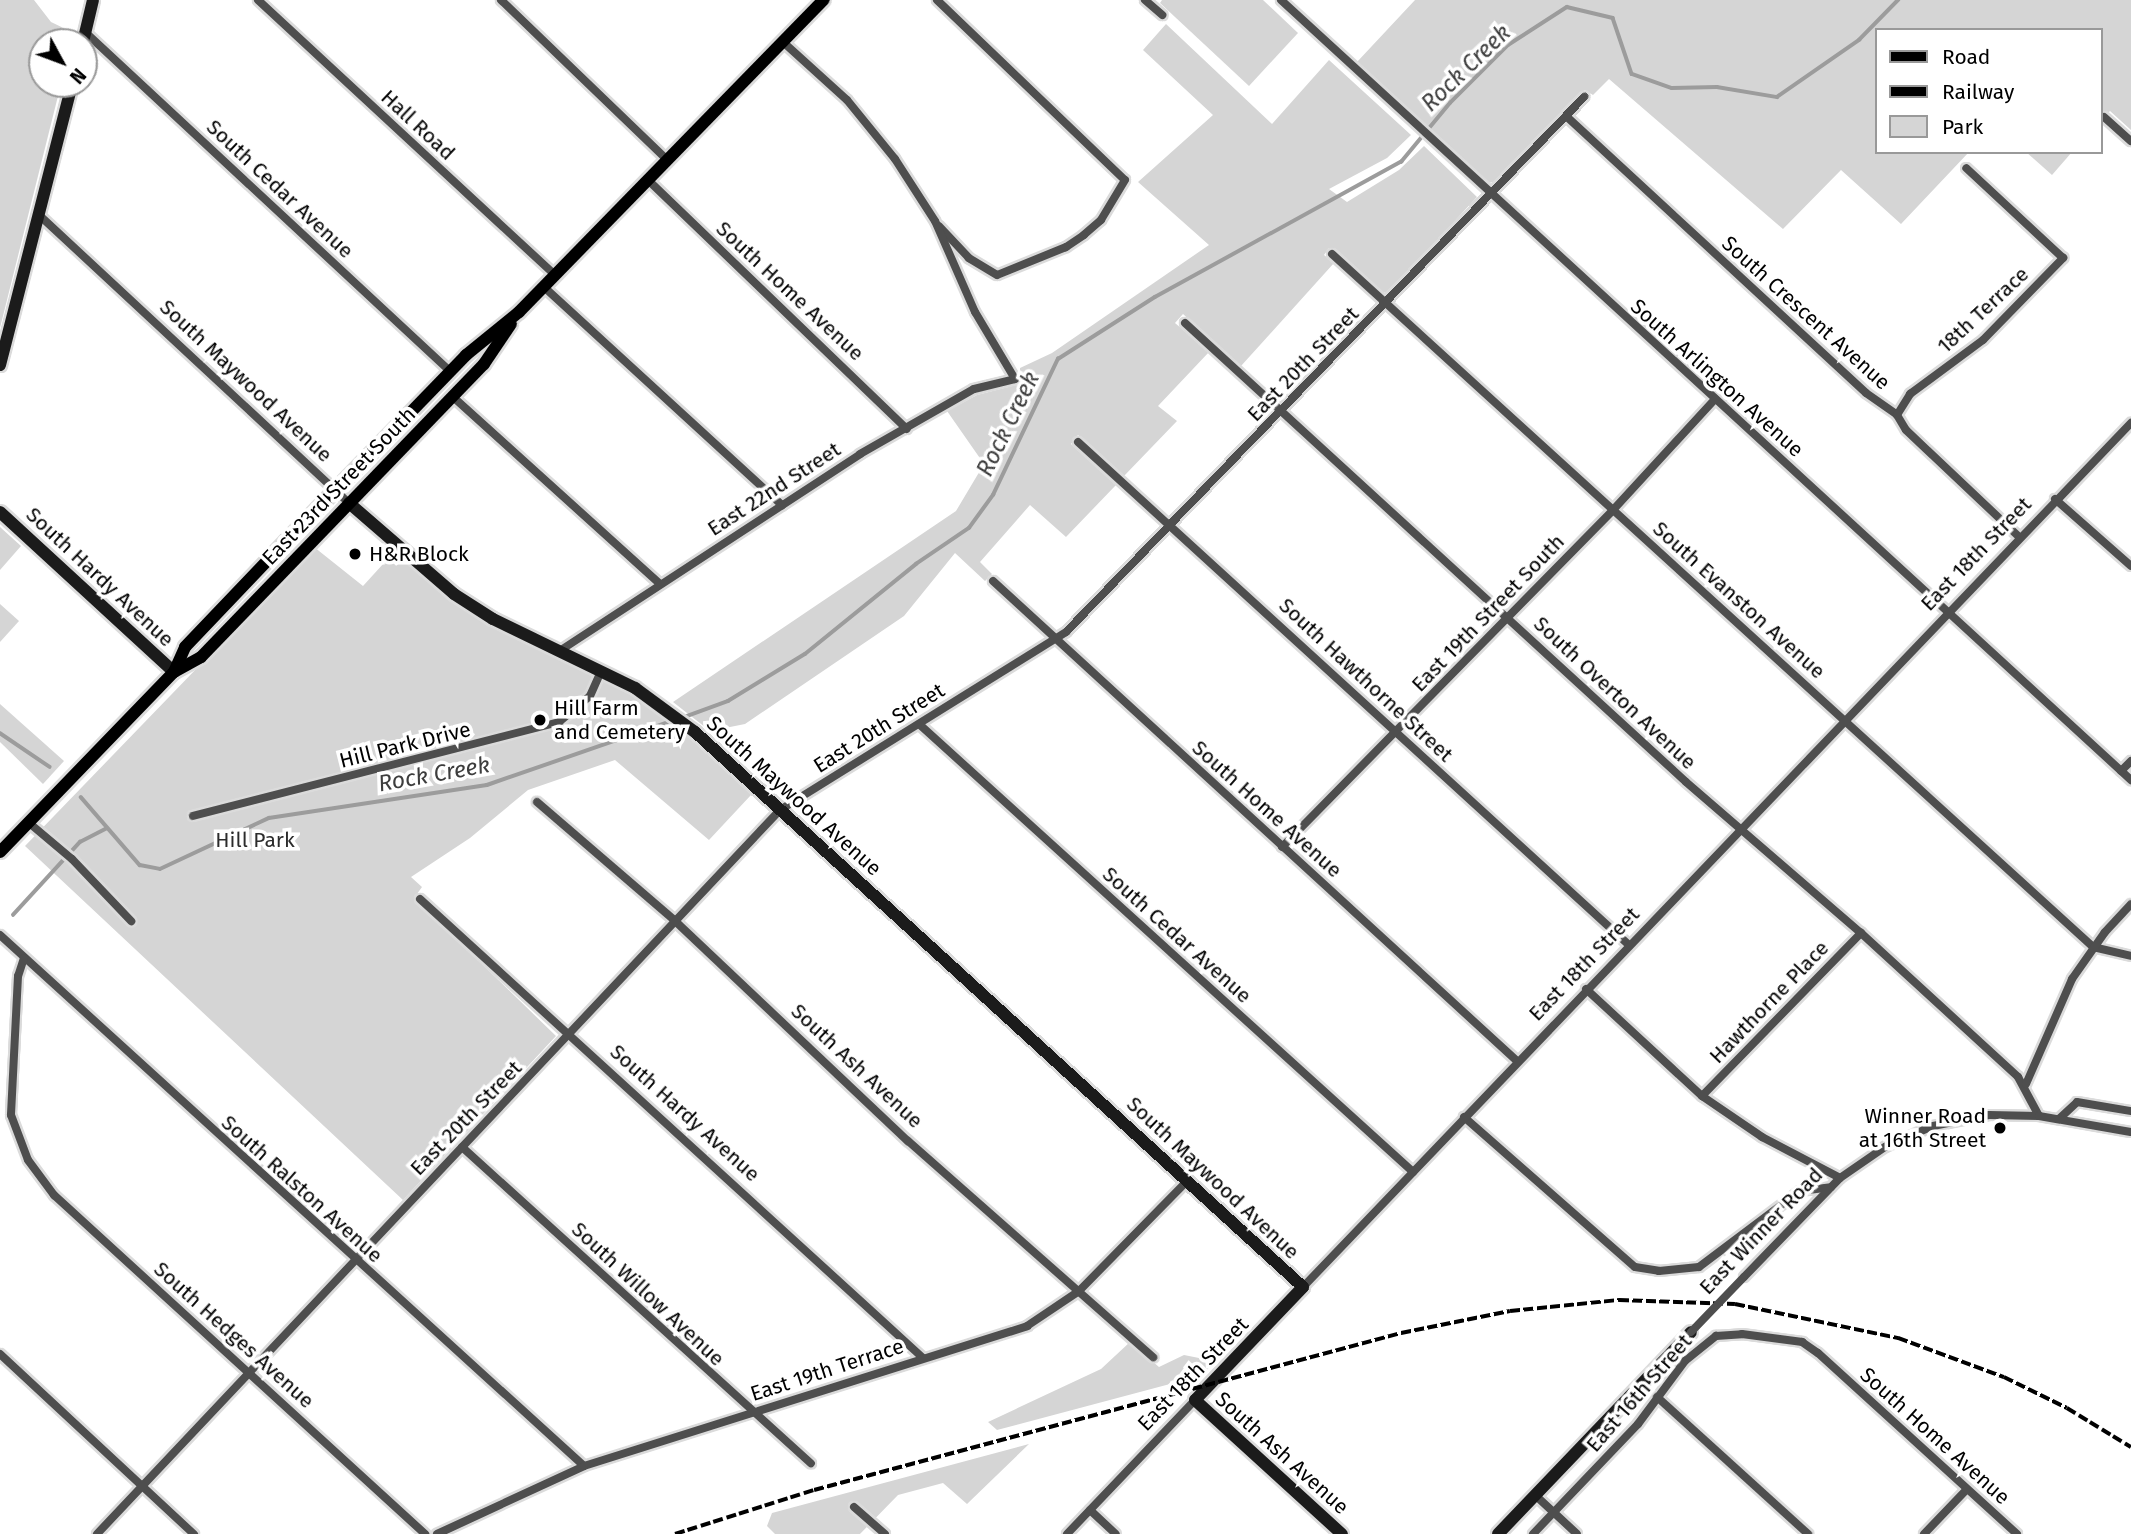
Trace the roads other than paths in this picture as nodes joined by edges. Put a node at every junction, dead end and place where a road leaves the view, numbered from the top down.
1 (93, 0) edge
2 (258, 0) edge
3 (501, 0) edge
4 (824, 0) edge
5 (937, 0) edge
6 (1145, 0) edge
7 (1281, 0) edge
8 (1162, 15) dead end
9 (86, 28) edge
10 (783, 42) junction
11 (98, 50) edge
12 (1584, 97) dead end
13 (68, 98) edge
14 (1566, 116) junction
15 (2104, 117) dead end
16 (2131, 141) edge
17 (667, 160) junction
18 (1966, 168) dead end
19 (648, 180) junction
20 (1491, 194) junction
21 (38, 214) junction
22 (935, 221) junction
23 (1332, 254) dead end
24 (555, 275) junction
25 (544, 287) junction
26 (1386, 302) junction
27 (519, 312) junction
28 (1185, 323) dead end
29 (0, 365) edge
30 (451, 372) junction
31 (452, 396) junction
32 (1715, 399) junction
33 (1283, 412) junction
34 (1897, 415) junction
35 (2131, 423) edge
36 (907, 429) junction
37 (1078, 442) dead end
38 (336, 491) junction
39 (2055, 499) junction
40 (349, 503) junction
41 (782, 505) junction
42 (1613, 510) junction
43 (0, 512) edge
44 (1171, 526) junction
45 (2018, 537) junction
46 (2131, 566) edge
47 (993, 581) dead end
48 (660, 584) junction
49 (1947, 612) junction
50 (1507, 618) junction
51 (1055, 638) junction
52 (561, 650) junction
53 (174, 671) junction
54 (601, 671) junction
55 (1845, 720) junction
56 (919, 724) junction
57 (1397, 732) junction
58 (2131, 761) edge
59 (2121, 771) junction
60 (2131, 780) edge
61 (537, 802) dead end
62 (780, 810) junction
63 (193, 816) dead end
64 (28, 822) junction
65 (1742, 829) junction
66 (1282, 847) junction
67 (0, 852) edge
68 (420, 899) dead end
69 (2131, 904) edge
70 (674, 920) junction
71 (131, 921) dead end
72 (1861, 933) junction
73 (0, 934) edge
74 (1629, 945) junction
75 (2093, 947) junction
76 (2131, 956) edge
77 (24, 958) junction
78 (1586, 989) junction
79 (570, 1035) junction
80 (1517, 1061) junction
81 (2026, 1084) junction
82 (1702, 1096) junction
83 (2131, 1111) edge
84 (2039, 1116) junction
85 (1464, 1118) junction
86 (2060, 1118) junction
87 (2131, 1132) edge
88 (462, 1147) junction
89 (1413, 1172) junction
90 (1840, 1178) junction
91 (1188, 1180) junction
92 (1831, 1187) junction
93 (354, 1259) junction
94 (1303, 1287) junction
95 (1079, 1291) junction
96 (1691, 1332) joint
97 (0, 1354) edge
98 (922, 1357) junction
99 (1153, 1357) dead end
100 (1830, 1365) joint
101 (248, 1371) junction
102 (1657, 1397) junction
103 (1195, 1400) junction
104 (755, 1411) junction
105 (811, 1463) dead end
106 (584, 1466) junction
107 (141, 1486) junction
108 (1966, 1490) junction
109 (1535, 1495) junction
110 (854, 1507) dead end
111 (1090, 1510) junction
112 (1554, 1513) junction
113 (97, 1534) edge
114 (194, 1534) edge
115 (425, 1534) edge
116 (437, 1534) edge
117 (885, 1534) edge
118 (1068, 1534) edge
119 (1116, 1534) edge
120 (1342, 1534) edge
121 (1498, 1534) edge
122 (1534, 1534) edge
123 (1577, 1534) edge
124 (1808, 1534) edge
125 (1924, 1534) edge
126 (2017, 1534) edge

1 - 9 street
2 - 24 street, Hall Road
3 - 17 street
4 - 10 main road, East 23rd Street South
5 - 22 street
6 - 8 street
7 - 20 street, South Arlington Avenue
10 - 17 main road, East 23rd Street South
10 - 22 street
11 - 30 street, South Cedar Avenue
12 - 14 street, East 20th Street
13 - 21 street
14 - 20 street, East 20th Street
14 - 34 street, South Crescent Avenue
15 - 16 street
17 - 19 main road, East 23rd Street South
18 - 34 street, 18th Terrace
19 - 24 main road, East 23rd Street South
19 - 36 street, South Home Avenue
20 - 26 street, East 20th Street
20 - 32 street, South Arlington Avenue
21 - 29 street
21 - 38 street, South Maywood Avenue
22 - 36 street, East 22nd Street
23 - 26 street, South Evanston Avenue
24 - 25 main road, East 23rd Street South
25 - 27 main road, East 23rd Street South
25 - 41 street
26 - 33 street, East 20th Street
26 - 42 street, South Evanston Avenue
27 - 30 main road, East 23rd Street South
27 - 31 main road, East 23rd Street South
28 - 33 street, South Overton Avenue
30 - 38 main road, East 23rd Street South
31 - 40 main road, East 23rd Street South
31 - 48 street
32 - 42 street, East 19th Street South
32 - 49 street, South Arlington Avenue
33 - 44 street, East 20th Street
33 - 50 street, South Overton Avenue
34 - 45 street, South Crescent Avenue
35 - 39 street, East 18th Street
36 - 41 street, East 22nd Street
37 - 44 street, South Hawthorne Street
38 - 40 street, South Maywood Avenue
38 - 53 main road, East 23rd Street South
39 - 45 street, East 18th Street
39 - 46 street
40 - 52 street, South Maywood Avenue
40 - 53 main road, East 23rd Street South
41 - 48 street, East 22nd Street
42 - 50 street, East 19th Street South
42 - 55 street, South Evanston Avenue
43 - 53 street, South Hardy Avenue
44 - 51 street, East 20th Street
44 - 57 street, South Hawthorne Street
45 - 49 street, East 18th Street
47 - 51 street, South Home Avenue
48 - 52 street, East 22nd Street
49 - 55 street, East 18th Street
49 - 59 street, South Arlington Avenue
50 - 57 street, East 19th Street South
50 - 65 street, South Overton Avenue
51 - 56 street, East 20th Street
51 - 66 street, South Home Avenue
52 - 54 street, South Maywood Avenue
53 - 64 main road, East 23rd Street South
54 - 62 street, South Maywood Avenue
54 - 63 street, Hill Park Drive
55 - 65 street, East 18th Street
55 - 75 street, South Evanston Avenue
56 - 62 street, East 20th Street
56 - 89 street, South Cedar Avenue
57 - 66 street, East 19th Street South
57 - 74 street, South Hawthorne Street
58 - 59 street
59 - 60 street, South Arlington Avenue
61 - 70 street, South Ash Avenue
62 - 70 street, East 20th Street
62 - 91 street, South Maywood Avenue
64 - 67 main road, East 23rd Street South
64 - 71 street
65 - 72 street, South Overton Avenue
65 - 74 street, East 18th Street
66 - 80 street, South Home Avenue
68 - 79 street, South Hardy Avenue
69 - 75 street
70 - 79 street, East 20th Street
70 - 95 street, South Ash Avenue
72 - 81 street, South Overton Avenue
72 - 82 street, Hawthorne Place
73 - 77 street, South Ralston Avenue
74 - 78 street, East 18th Street
75 - 76 street, South Evanston Avenue
75 - 81 street
77 - 93 street, South Ralston Avenue
77 - 101 street, South Hedges Avenue
78 - 80 street, East 18th Street
78 - 82 street
79 - 88 street, East 20th Street
79 - 98 street, South Hardy Avenue
80 - 85 street, East 18th Street
81 - 84 street
82 - 90 street
83 - 86 street
84 - 86 street, East Winner Road
84 - 90 street, East Winner Road
85 - 89 street, East 18th Street
85 - 92 street
86 - 87 street, East Winner Road
88 - 93 street, East 20th Street
88 - 104 street, South Willow Avenue
89 - 94 street, East 18th Street
90 - 92 street, East Winner Road
91 - 94 street, South Maywood Avenue
91 - 95 street, East 19th Terrace
92 - 96 street, East Winner Road, bridge
93 - 101 street, East 20th Street
93 - 106 street, South Ralston Avenue
94 - 103 street, East 18th Street
95 - 98 street, East 19th Terrace
95 - 99 street, South Ash Avenue
96 - 109 street, East Winner Road
97 - 107 street
98 - 104 street, East 19th Terrace
100 - 102 street, East 16th Street
100 - 108 street, South Home Avenue
101 - 107 street, East 20th Street
101 - 115 street, South Hedges Avenue
102 - 112 street, East 16th Street
102 - 124 street
103 - 111 street, East 18th Street
103 - 120 street, South Ash Avenue
104 - 105 street, South Willow Avenue
104 - 106 street, East 19th Terrace
106 - 116 street, East 19th Terrace
107 - 113 street, East 20th Street
107 - 114 street
108 - 125 street
108 - 126 street, South Home Avenue
109 - 112 street
109 - 121 street, East Winner Road
110 - 117 street
111 - 118 street, East 18th Street
111 - 119 street
112 - 122 street, East 16th Street
112 - 123 street

